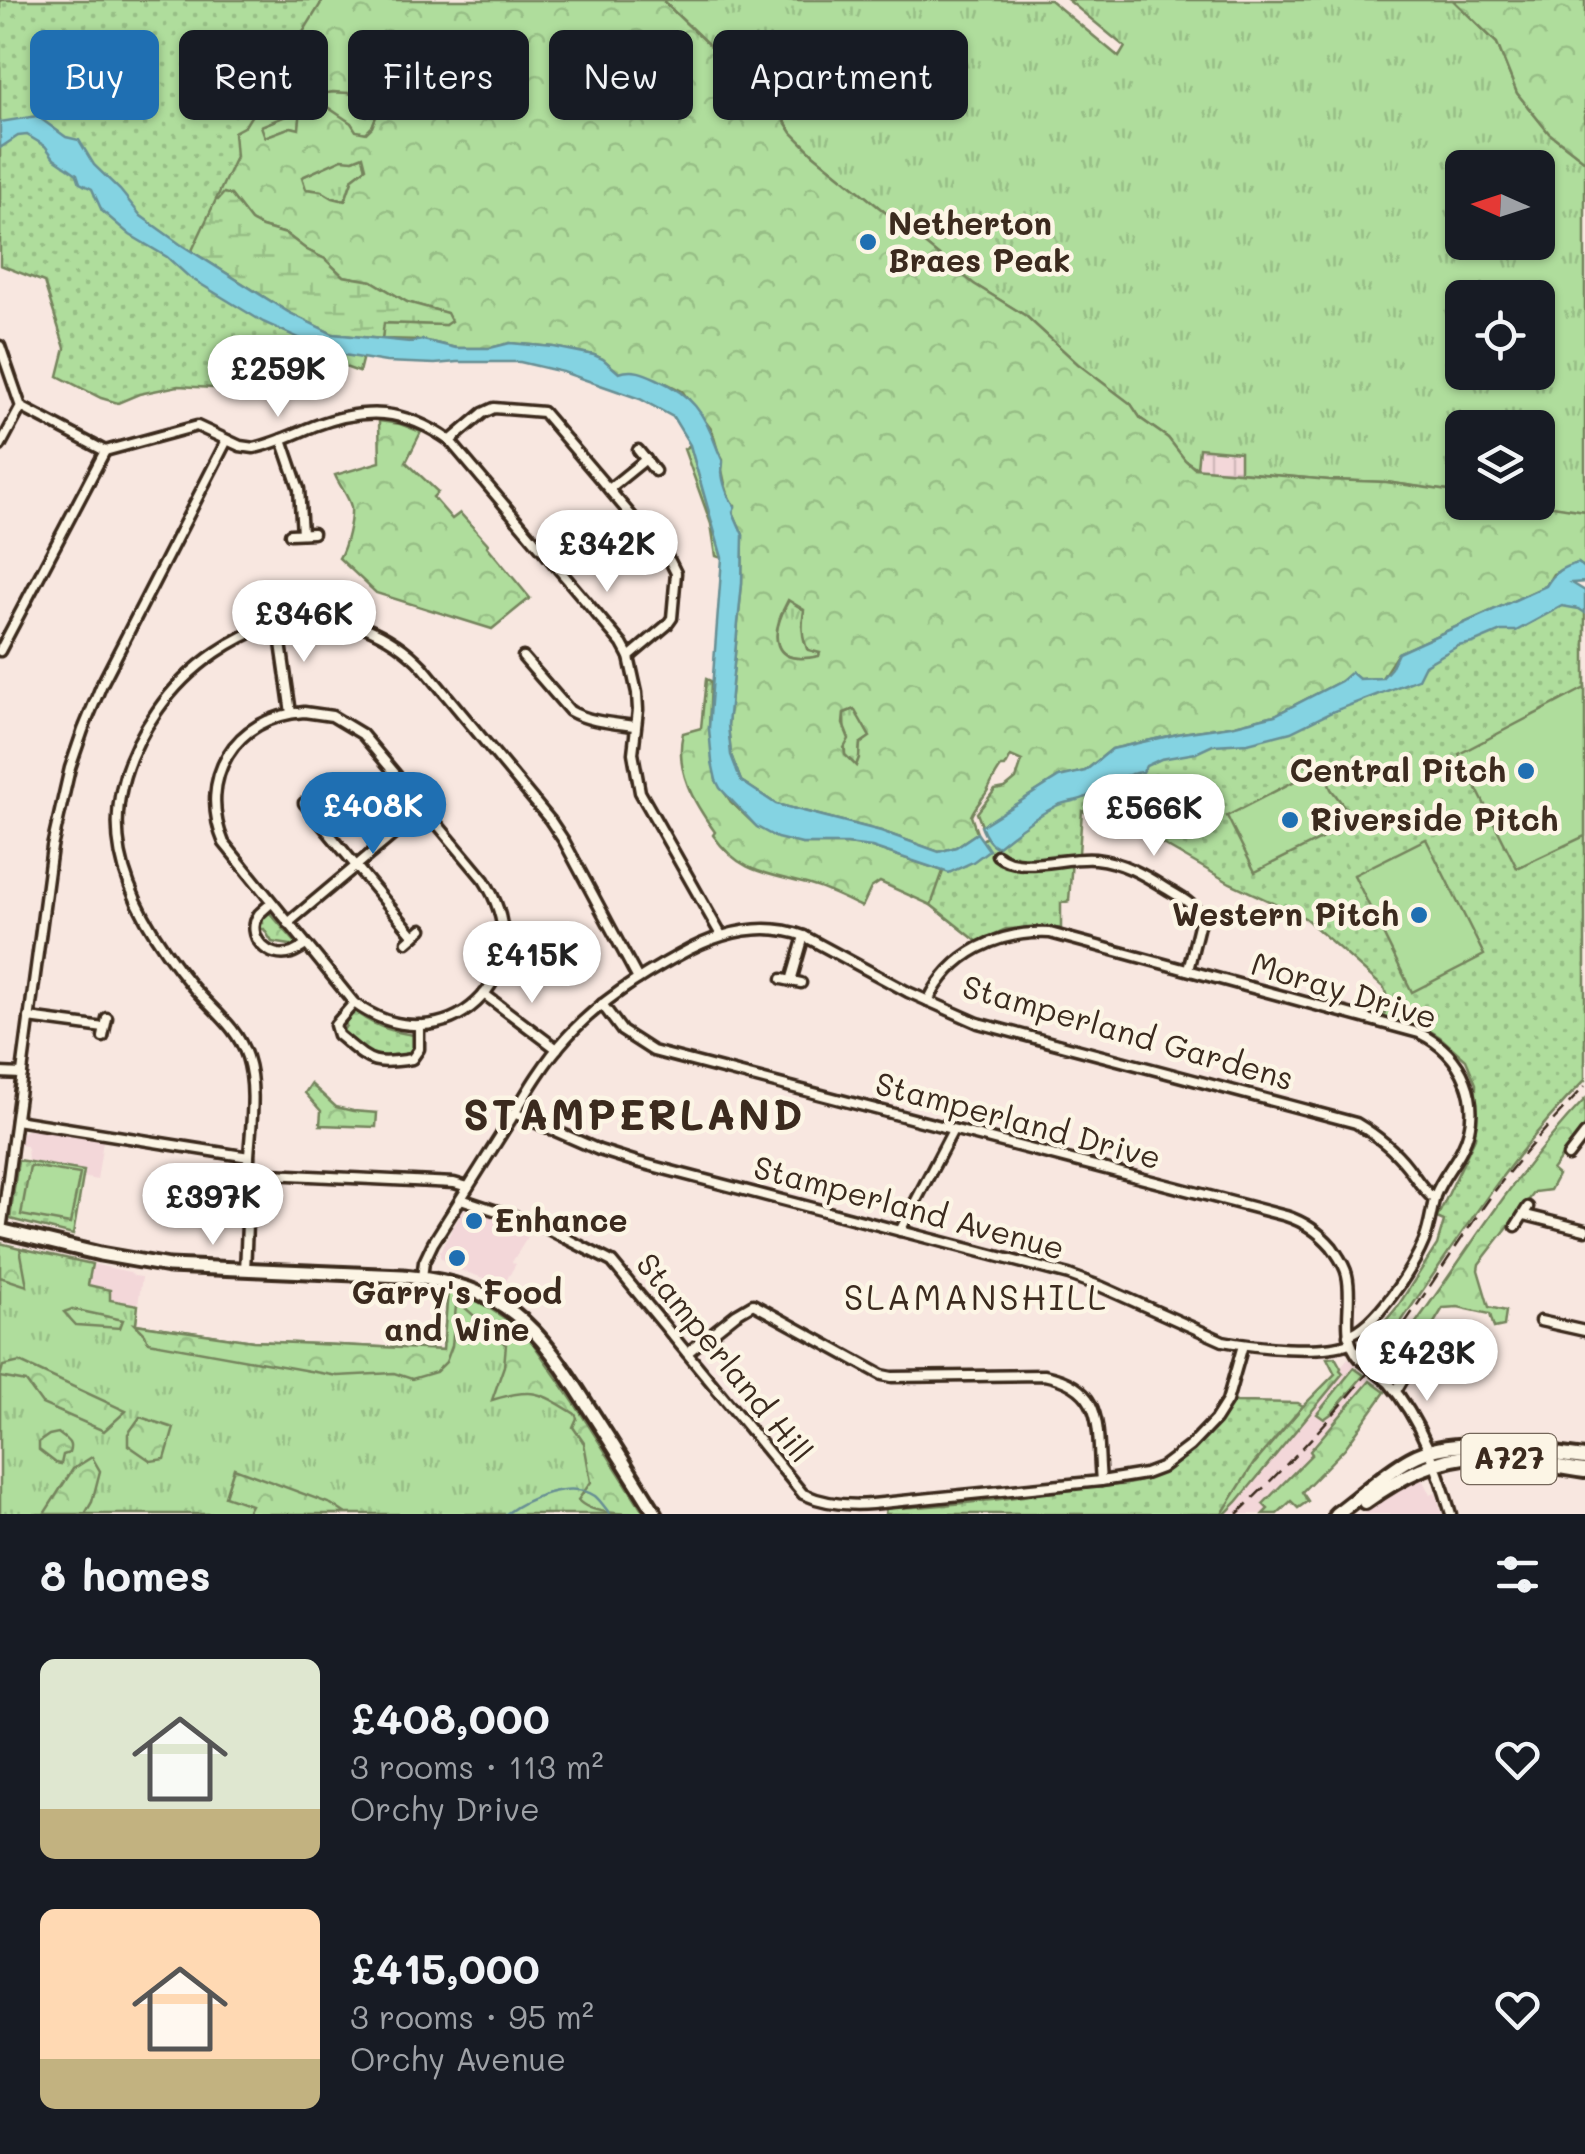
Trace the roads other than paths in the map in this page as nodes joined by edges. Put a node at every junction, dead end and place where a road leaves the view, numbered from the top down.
1 (0, 346) edge
2 (21, 407) junction
3 (282, 439) junction
4 (227, 440) junction
5 (450, 440) junction
6 (0, 446) edge
7 (638, 450) dead end
8 (105, 451) junction
9 (646, 460) junction
10 (655, 471) dead end
11 (609, 489) junction
12 (302, 533) junction
13 (312, 533) dead end
14 (290, 534) dead end
15 (278, 622) junction
16 (0, 651) edge
17 (628, 657) junction
18 (523, 658) dead end
19 (290, 713) junction
20 (635, 726) junction
21 (304, 803) dead end
22 (424, 809) junction
23 (997, 856) dead end
24 (356, 866) junction
25 (271, 903) junction
26 (288, 923) junction
27 (422, 929) dead end
28 (721, 935) junction
29 (804, 936) junction
30 (306, 946) junction
31 (1188, 970) junction
32 (638, 979) junction
33 (791, 981) dead end
34 (484, 994) junction
35 (928, 1001) junction
36 (354, 1003) junction
37 (602, 1004) junction
38 (29, 1018) junction
39 (419, 1025) junction
40 (105, 1028) dead end
41 (557, 1048) junction
42 (0, 1073) edge
43 (22, 1074) junction
44 (514, 1113) junction
45 (16, 1120) junction
46 (952, 1130) junction
47 (1585, 1134) edge
48 (1568, 1156) dead end
49 (249, 1158) junction
50 (249, 1174) junction
51 (468, 1187) junction
52 (461, 1199) junction
53 (1434, 1199) junction
54 (1516, 1226) dead end
55 (1585, 1230) edge
56 (1, 1231) edge
57 (900, 1231) junction
58 (245, 1270) junction
59 (422, 1278) junction
60 (1540, 1321) dead end
61 (1585, 1331) edge
62 (1429, 1336) dead end
63 (1349, 1339) junction
64 (1243, 1345) junction
65 (1421, 1350) junction
66 (687, 1353) junction
67 (1453, 1354) dead end
68 (1392, 1387) junction
69 (1431, 1458) junction
70 (1585, 1458) edge
71 (1585, 1471) edge
72 (1101, 1481) junction
73 (656, 1514) edge
74 (1336, 1514) edge
75 (1348, 1514) edge
76 (1452, 1514) edge

1 - 2 street
2 - 6 street
2 - 8 street
3 - 4 street
3 - 5 street
3 - 12 street
4 - 8 street
4 - 38 street
5 - 11 street
5 - 17 street
7 - 9 street
8 - 16 street
9 - 10 street
9 - 11 street
11 - 17 street
12 - 13 street
12 - 14 street
15 - 19 street
15 - 32 street
15 - 49 street
17 - 20 street
18 - 20 street
19 - 22 street
19 - 25 street
20 - 28 street
21 - 24 street
22 - 24 street
22 - 34 street
23 - 31 street
24 - 26 street
24 - 27 street
25 - 26 street
25 - 30 street
26 - 30 street
28 - 29 street, Stamperland Gardens
28 - 32 street, Stamperland Gardens
29 - 33 street
29 - 35 street, Stamperland Gardens
30 - 36 street
31 - 35 street, Moray Drive
31 - 53 street, Moray Drive
32 - 37 street, Stamperland Gardens
34 - 39 street
34 - 41 street
35 - 53 street, Stamperland Gardens
36 - 39 street
36 - 39 street
37 - 41 street, Stamperland Gardens
37 - 46 street, Stamperland Drive
38 - 40 street
38 - 43 street
41 - 44 street, Stamperland Gardens
42 - 43 street
43 - 45 street
44 - 51 street, Stamperland Gardens
44 - 57 street, Stamperland Avenue
45 - 49 street
45 - 56 street
46 - 57 street
46 - 63 street, Stamperland Drive
47 - 48 street
49 - 50 street
50 - 51 street
50 - 58 street
51 - 52 street, Stamperland Gardens
52 - 59 street, Stamperland Gardens
52 - 66 street, Stamperland Hill
53 - 63 street, Moray Drive
54 - 55 street
56 - 58 main road
57 - 64 street, Stamperland Avenue
58 - 59 main road
59 - 73 main road
60 - 61 street
62 - 65 street
63 - 64 street, Stamperland Avenue
63 - 68 street, bridge
64 - 72 street, Stamperland Hill
65 - 67 street
65 - 68 street
66 - 72 street, Stamperland Hill
66 - 72 street
68 - 69 street
69 - 70 main road, A727
69 - 71 main road, A727
69 - 74 main road, A727
69 - 75 main road, A727
69 - 76 street

